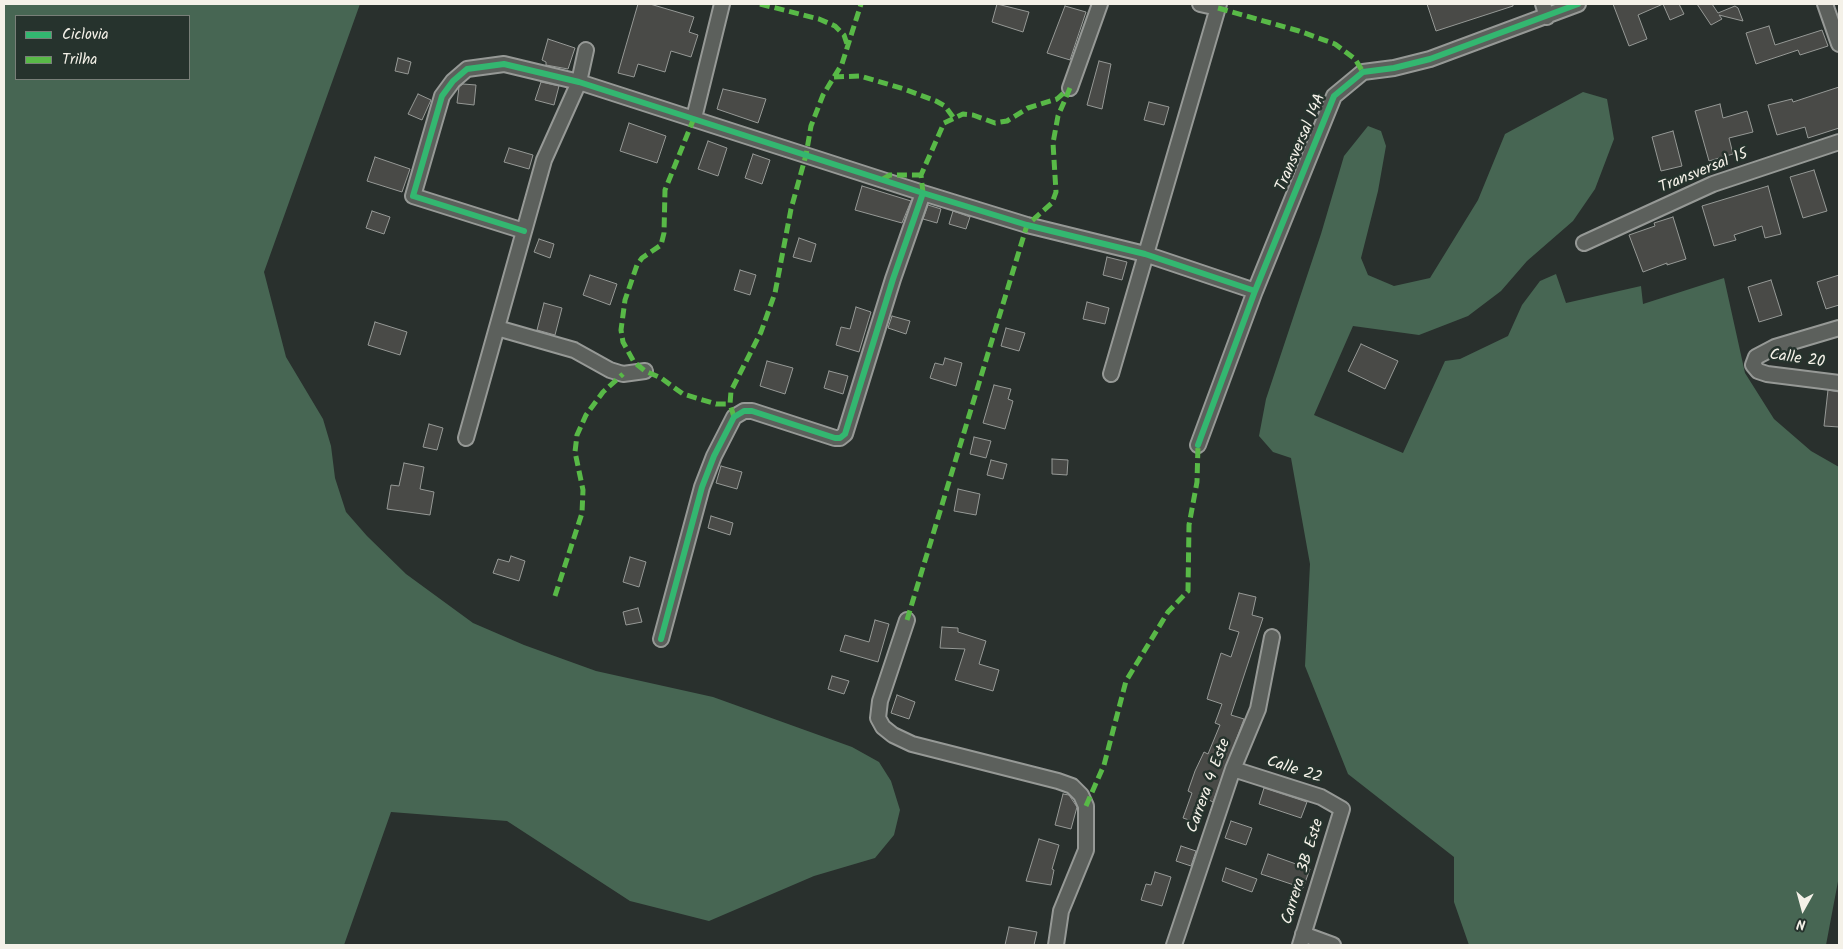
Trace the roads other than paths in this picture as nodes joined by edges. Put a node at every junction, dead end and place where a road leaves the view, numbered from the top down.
1 (722, 4) edge
2 (1100, 4) edge
3 (1200, 4) edge
4 (1578, 4) edge
5 (1825, 4) edge
6 (1218, 6) edge
7 (1545, 10) edge
8 (1839, 44) edge
9 (586, 50) dead end
10 (578, 82) junction
11 (1070, 88) dead end
12 (694, 118) junction
13 (1839, 142) edge
14 (923, 193) junction
15 (524, 231) junction
16 (1584, 243) dead end
17 (1145, 254) junction
18 (1255, 291) junction
19 (497, 328) junction
20 (1839, 328) edge
21 (645, 371) dead end
22 (1111, 374) dead end
23 (1839, 383) edge
24 (466, 438) dead end
25 (1198, 445) dead end
26 (906, 620) dead end
27 (1272, 637) dead end
28 (661, 639) dead end
29 (1233, 769) junction
30 (1342, 809) joint
31 (1301, 940) edge
32 (1056, 945) edge
33 (1174, 945) edge
34 (1333, 945) edge

1 - 12 street
2 - 11 street
3 - 6 street
4 - 7 street, Transversal 14A
5 - 8 street
6 - 17 street
7 - 18 street, Transversal 14A
9 - 10 street
10 - 12 street
10 - 15 street
10 - 15 street
12 - 14 street
13 - 16 street, Transversal 15
14 - 17 street
14 - 28 street
15 - 19 street
17 - 18 street
17 - 22 street
18 - 25 street, Transversal 14A
19 - 21 street
19 - 24 street
20 - 23 street, Calle 20
26 - 32 street
27 - 29 street, Carrera 4 Este
29 - 30 street, Calle 22
29 - 33 street, Carrera 4 Este
30 - 31 street, Carrera 3B Este
31 - 34 street

